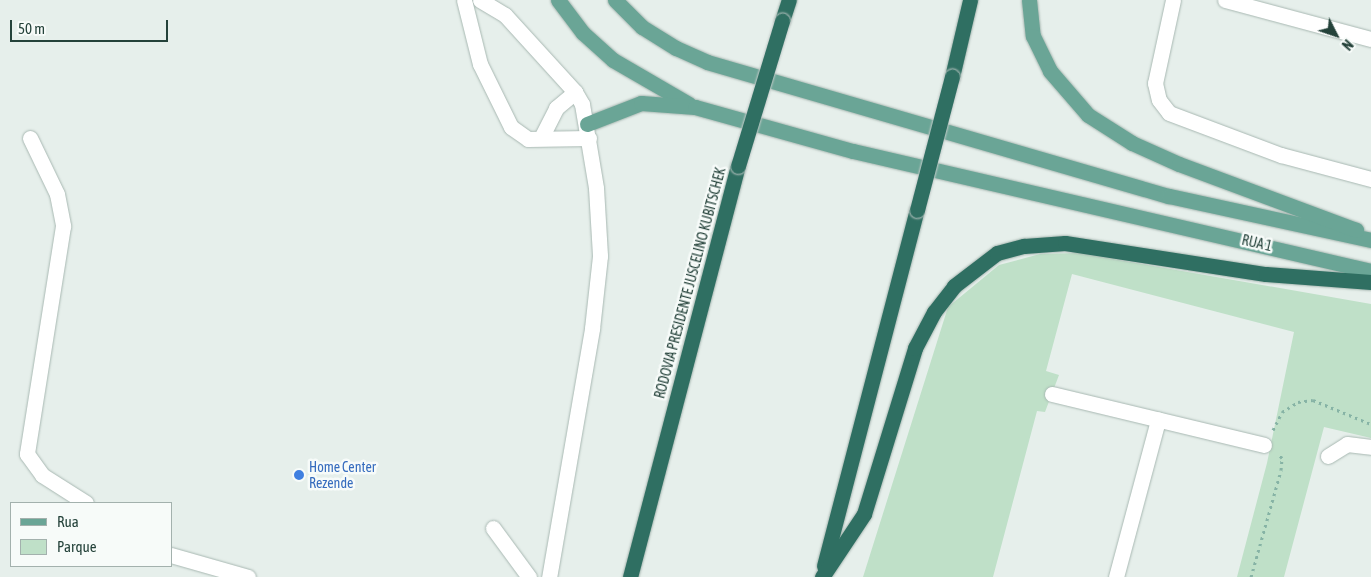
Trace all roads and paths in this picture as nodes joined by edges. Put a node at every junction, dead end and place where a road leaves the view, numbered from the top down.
1 (464, 0) edge
2 (480, 0) edge
3 (558, 0) edge
4 (615, 0) edge
5 (789, 0) edge
6 (970, 0) edge
7 (1029, 0) edge
8 (1173, 0) edge
9 (1225, 0) edge
10 (1371, 40) edge
11 (575, 92) junction
12 (695, 107) junction
13 (588, 131) junction
14 (30, 138) dead end
15 (541, 138) junction
16 (1371, 178) edge
17 (1371, 236) edge
18 (1371, 240) edge
19 (1371, 271) edge
20 (1371, 282) edge
21 (1052, 394) dead end
22 (1158, 420) junction
23 (1371, 424) edge
24 (1264, 445) junction
25 (1371, 447) edge
26 (1328, 456) dead end
27 (84, 502) edge
28 (493, 528) dead end
29 (172, 555) edge
30 (248, 577) edge
31 (530, 577) edge
32 (549, 577) edge
33 (630, 577) edge
34 (822, 577) edge
35 (1116, 577) edge
36 (1251, 577) edge

1 - 15 street
2 - 11 street
3 - 12 main road
4 - 18 main road
5 - 33 highway, RODOVIA PRESIDENTE JUSCELINO KUBITSCHEK, bridge
6 - 34 highway, bridge
7 - 17 main road
8 - 16 street
9 - 10 street
11 - 13 street
11 - 15 street
12 - 13 main road
12 - 19 main road, RUA 1
13 - 15 street
13 - 32 street
14 - 27 street
20 - 34 highway
21 - 22 street
22 - 24 street
22 - 35 street
23 - 24 path
24 - 36 path
25 - 26 street
28 - 31 street
29 - 30 street

